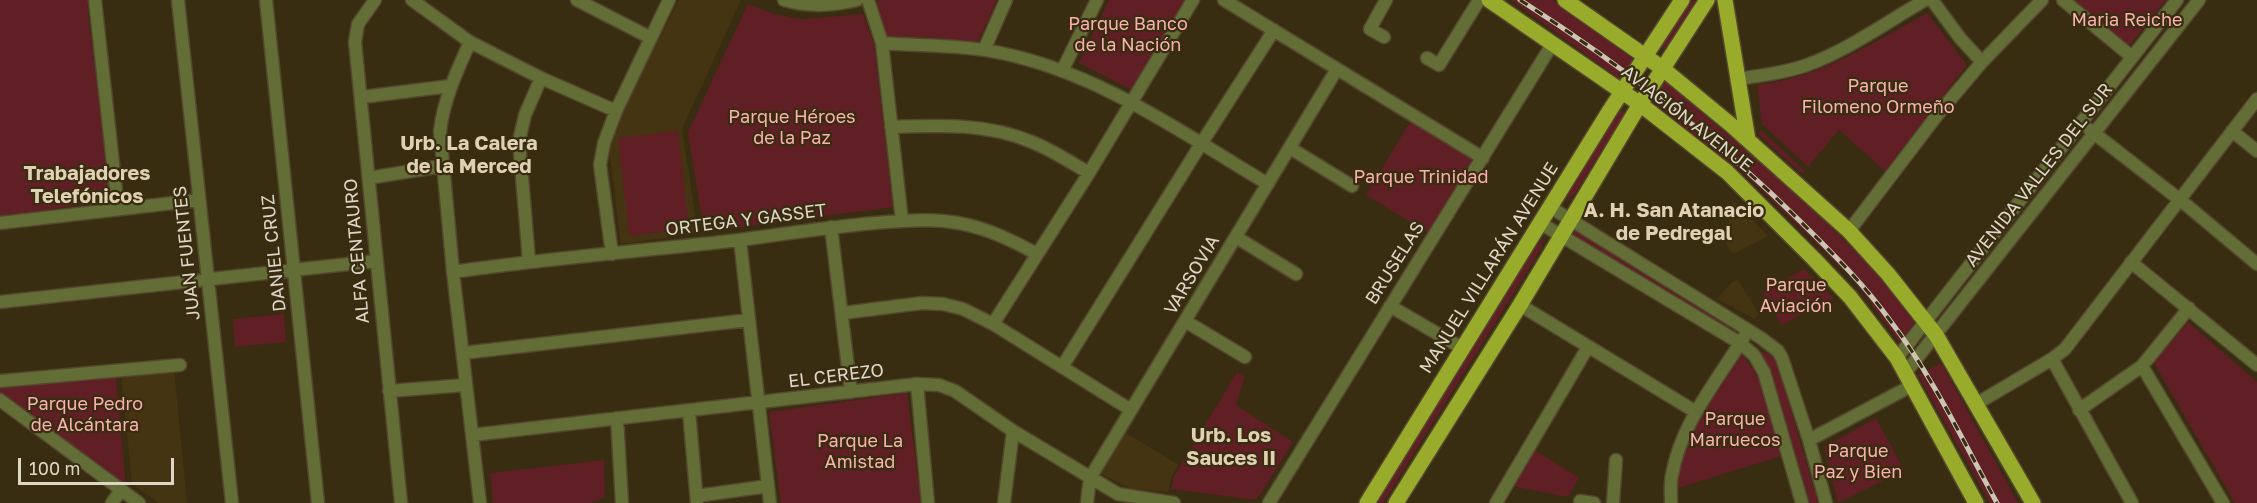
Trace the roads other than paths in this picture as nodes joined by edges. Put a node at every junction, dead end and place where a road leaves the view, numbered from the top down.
1 (95, 0) edge
2 (178, 0) edge
3 (266, 0) edge
4 (375, 0) edge
5 (577, 0) edge
6 (669, 0) edge
7 (784, 0) edge
8 (857, 0) edge
9 (868, 0) edge
10 (1006, 0) edge
11 (1097, 0) edge
12 (1193, 0) edge
13 (1224, 0) edge
14 (1386, 0) edge
15 (1479, 0) edge
16 (1489, 0) edge
17 (1565, 0) edge
18 (1682, 0) edge
19 (1707, 0) edge
20 (1725, 0) edge
21 (1925, 0) edge
22 (1932, 0) edge
23 (2042, 0) edge
24 (2063, 0) edge
25 (2177, 0) edge
26 (2199, 0) edge
27 (419, 2) edge
28 (1274, 30) junction
29 (1384, 37) dead end
30 (651, 38) junction
31 (470, 42) junction
32 (882, 43) junction
33 (1553, 43) junction
34 (984, 50) junction
35 (1645, 54) junction
36 (2132, 57) junction
37 (1427, 58) dead end
38 (1982, 62) junction
39 (1662, 68) junction
40 (1337, 69) junction
41 (1062, 71) junction
42 (541, 78) junction
43 (1739, 79) junction
44 (450, 86) junction
45 (1622, 92) junction
46 (362, 97) junction
47 (2257, 99) edge
48 (1131, 102) junction
49 (1640, 104) junction
50 (616, 111) junction
51 (2081, 124) junction
52 (891, 127) junction
53 (2232, 131) junction
54 (2095, 134) junction
55 (1748, 140) junction
56 (1200, 144) junction
57 (1290, 148) junction
58 (2257, 151) edge
59 (1483, 158) junction
60 (442, 166) junction
61 (1089, 173) junction
62 (369, 178) junction
63 (1268, 184) junction
64 (1352, 186) dead end
65 (199, 200) junction
66 (2179, 200) junction
67 (1550, 207) junction
68 (118, 209) junction
69 (902, 221) junction
70 (1571, 221) junction
71 (0, 223) edge
72 (1540, 224) junction
73 (831, 227) junction
74 (1849, 231) junction
75 (1236, 237) junction
76 (1562, 237) junction
77 (740, 240) junction
78 (612, 254) junction
79 (1037, 254) junction
80 (376, 261) junction
81 (529, 261) junction
82 (2131, 262) junction
83 (2257, 264) edge
84 (294, 271) junction
85 (453, 272) junction
86 (1296, 274) dead end
87 (207, 281) junction
88 (0, 302) edge
89 (1520, 305) junction
90 (1390, 306) junction
91 (2189, 308) junction
92 (843, 313) junction
93 (749, 320) junction
94 (1185, 321) junction
95 (1926, 321) junction
96 (993, 324) junction
97 (1748, 330) junction
98 (1936, 335) junction
99 (1740, 343) junction
100 (1588, 347) junction
101 (1462, 348) junction
102 (463, 353) junction
103 (1245, 357) dead end
104 (1897, 358) junction
105 (2052, 359) junction
106 (180, 365) dead end
107 (2257, 365) edge
108 (2142, 366) junction
109 (1062, 367) junction
110 (1910, 379) junction
111 (0, 381) edge
112 (917, 384) junction
113 (465, 385) junction
114 (389, 391) junction
115 (851, 392) junction
116 (0, 400) edge
117 (759, 403) junction
118 (1976, 404) junction
119 (2079, 410) junction
120 (689, 411) junction
121 (1131, 411) junction
122 (1696, 412) junction
123 (617, 418) junction
124 (1014, 431) junction
125 (472, 435) junction
126 (1809, 440) junction
127 (1616, 460) dead end
128 (1090, 478) junction
129 (768, 486) junction
130 (121, 490) junction
131 (697, 500) edge
132 (1580, 501) dead end
133 (112, 503) edge
134 (140, 503) edge
135 (232, 503) edge
136 (318, 503) edge
137 (401, 503) edge
138 (480, 503) edge
139 (622, 503) edge
140 (770, 503) edge
141 (928, 503) edge
142 (1004, 503) edge
143 (1087, 503) edge
144 (1174, 503) edge
145 (1269, 503) edge
146 (1367, 503) edge
147 (1396, 503) edge
148 (1496, 503) edge
149 (1594, 503) edge
150 (1613, 503) edge
151 (1671, 503) edge
152 (1802, 503) edge
153 (1826, 503) edge
154 (1976, 503) edge
155 (2033, 503) edge
156 (2132, 503) edge
157 (2223, 503) edge

1 - 68 street
2 - 65 street, JUAN FUENTES
3 - 84 street, DANIEL CRUZ
4 - 46 street, ALFA CENTAURO
5 - 30 street
6 - 30 street
7 - 8 street
9 - 32 street
10 - 34 street
11 - 41 street
12 - 48 street
13 - 28 street
14 - 29 street
15 - 37 street
16 - 33 main road, AVIACIÓN AVENUE
17 - 35 main road, AVIACIÓN AVENUE
18 - 35 main road, MANUEL VILLARÁN AVENUE
19 - 39 main road
20 - 43 main road
21 - 43 street
22 - 38 street
23 - 38 street
24 - 36 street
25 - 36 street, AVENIDA VALLES DEL SUR
26 - 54 street, AVENIDA VALLES DEL SUR
27 - 31 street
28 - 40 street
28 - 56 street
30 - 50 street
31 - 42 street
31 - 44 street
32 - 34 street
32 - 52 street
33 - 45 main road, AVIACIÓN AVENUE
33 - 59 street, BRUSELAS
34 - 41 street
35 - 39 main road, AVIACIÓN AVENUE
35 - 45 main road, MANUEL VILLARÁN AVENUE
36 - 51 street, AVENIDA VALLES DEL SUR
38 - 74 street
39 - 49 main road
39 - 55 main road, AVIACIÓN AVENUE
40 - 57 street, VARSOVIA
40 - 59 street
41 - 48 street
42 - 50 street
42 - 81 street
43 - 55 main road
44 - 46 street
44 - 60 street
45 - 49 main road, AVIACIÓN AVENUE
45 - 67 main road, MANUEL VILLARÁN AVENUE
46 - 62 street, ALFA CENTAURO
47 - 53 street
48 - 56 street
48 - 61 street
49 - 70 main road
49 - 104 main road, AVIACIÓN AVENUE
50 - 78 street
51 - 54 street
51 - 95 street, AVENIDA VALLES DEL SUR
52 - 61 street
52 - 69 street
53 - 58 street
53 - 66 street
54 - 66 street
54 - 98 street, AVENIDA VALLES DEL SUR
55 - 74 main road, AVIACIÓN AVENUE
56 - 63 street
56 - 109 street
57 - 63 street, VARSOVIA
57 - 64 street
59 - 90 street, BRUSELAS
60 - 62 street
60 - 85 street
61 - 79 street
62 - 80 street, ALFA CENTAURO
63 - 75 street, VARSOVIA
65 - 68 street
65 - 87 street, JUAN FUENTES
66 - 82 street
66 - 83 street
67 - 70 street
67 - 72 main road, MANUEL VILLARÁN AVENUE
68 - 71 street
69 - 73 street, ORTEGA Y GASSET
69 - 79 street, ORTEGA Y GASSET
70 - 76 main road
70 - 97 street
72 - 76 street
72 - 101 main road, MANUEL VILLARÁN AVENUE
73 - 77 street, ORTEGA Y GASSET
73 - 92 street
74 - 95 main road, AVIACIÓN AVENUE
75 - 86 street
75 - 94 street, VARSOVIA
76 - 89 main road
76 - 99 street
77 - 78 street, ORTEGA Y GASSET
77 - 93 street
78 - 81 street, ORTEGA Y GASSET
79 - 96 street
80 - 84 street
80 - 114 street, ALFA CENTAURO
81 - 85 street, ORTEGA Y GASSET
82 - 91 street
82 - 105 street
84 - 87 street
84 - 136 street, DANIEL CRUZ
85 - 102 street
87 - 88 street
87 - 135 street, JUAN FUENTES
89 - 100 street
89 - 147 main road
90 - 101 street
90 - 145 street, BRUSELAS
91 - 107 street
91 - 108 street
92 - 96 street
92 - 115 street
93 - 102 street
93 - 117 street
94 - 103 street
94 - 121 street, VARSOVIA
95 - 98 main road, AVIACIÓN AVENUE
95 - 104 street, AVENIDA VALLES DEL SUR
96 - 109 street
97 - 99 street
97 - 126 street
98 - 110 street, AVENIDA VALLES DEL SUR
98 - 118 main road, AVIACIÓN AVENUE
99 - 122 street
99 - 152 street
100 - 122 street
100 - 148 street
101 - 146 main road, MANUEL VILLARÁN AVENUE
102 - 113 street
104 - 110 main road, AVIACIÓN AVENUE
105 - 118 street
105 - 119 street
106 - 111 street
108 - 119 street
108 - 157 street
109 - 121 street
110 - 126 street
110 - 154 main road, AVIACIÓN AVENUE
112 - 115 street, EL CEREZO
112 - 124 street, EL CEREZO
112 - 141 street
113 - 114 street
113 - 125 street
114 - 137 street, ALFA CENTAURO
115 - 117 street, EL CEREZO
116 - 130 street
117 - 120 street, EL CEREZO
117 - 129 street
118 - 155 main road, AVIACIÓN AVENUE
119 - 156 street
120 - 123 street, EL CEREZO
120 - 131 street
121 - 128 street, VARSOVIA
122 - 151 street
123 - 125 street, EL CEREZO
123 - 139 street
124 - 128 street, EL CEREZO
124 - 142 street
125 - 138 street
126 - 153 street
127 - 150 street
128 - 143 street, VARSOVIA
128 - 144 street, EL CEREZO
129 - 131 street
129 - 140 street
130 - 133 street
130 - 134 street
132 - 149 street

